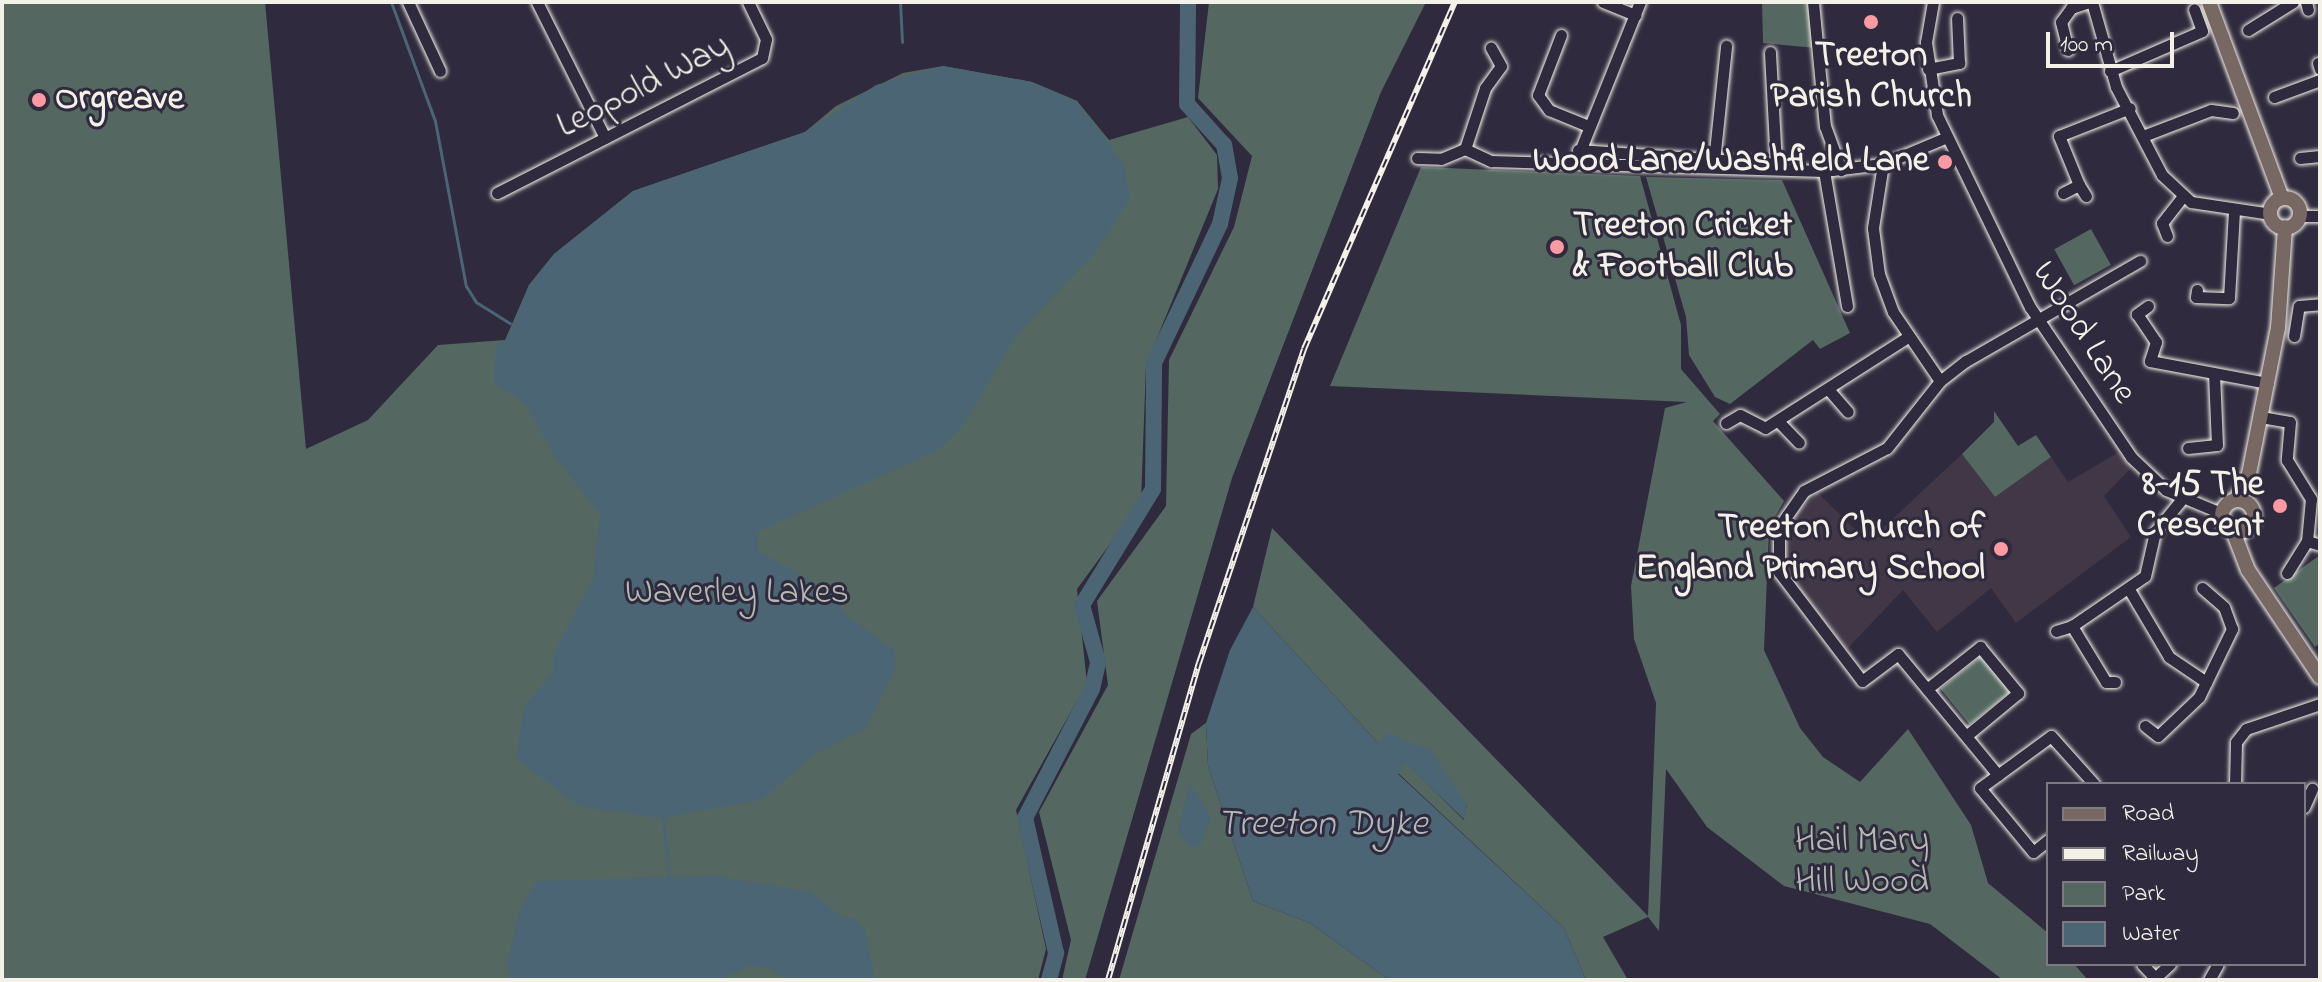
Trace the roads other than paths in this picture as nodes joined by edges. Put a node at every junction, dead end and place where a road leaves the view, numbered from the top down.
1 (408, 2) edge
2 (537, 2) edge
3 (748, 2) edge
4 (1603, 2) edge
5 (1640, 2) edge
6 (1813, 2) edge
7 (1933, 2) edge
8 (2091, 2) edge
9 (2209, 2) edge
10 (2293, 2) edge
11 (2194, 9) dead end
12 (1635, 15) junction
13 (1957, 18) dead end
14 (2248, 30) dead end
15 (1561, 35) dead end
16 (1726, 46) dead end
17 (1491, 48) dead end
18 (2068, 50) dead end
19 (1770, 52) dead end
20 (1928, 69) junction
21 (440, 71) dead end
22 (2110, 71) junction
23 (2320, 80) edge
24 (2274, 97) dead end
25 (2130, 108) junction
26 (2233, 113) dead end
27 (1588, 126) junction
28 (2143, 136) junction
29 (605, 138) junction
30 (1945, 138) junction
31 (1465, 149) junction
32 (1578, 150) junction
33 (2320, 156) edge
34 (1417, 158) dead end
35 (2300, 158) dead end
36 (1714, 161) junction
37 (1578, 164) junction
38 (1883, 164) junction
39 (1841, 170) junction
40 (1824, 171) junction
41 (497, 193) dead end
42 (2063, 193) dead end
43 (2183, 196) junction
44 (2282, 198) junction
45 (2234, 212) junction
46 (2271, 214) junction
47 (2300, 216) junction
48 (2320, 216) edge
49 (2285, 227) junction
50 (2167, 236) dead end
51 (2140, 261) dead end
52 (2197, 290) dead end
53 (2320, 304) edge
54 (1847, 306) dead end
55 (2148, 306) dead end
56 (2037, 319) junction
57 (2294, 336) dead end
58 (1908, 337) junction
59 (2214, 374) junction
60 (1940, 381) junction
61 (2268, 383) junction
62 (1828, 389) junction
63 (1848, 412) dead end
64 (2261, 417) junction
65 (1778, 421) junction
66 (1726, 423) dead end
67 (1799, 443) dead end
68 (2188, 448) dead end
69 (2249, 474) junction
70 (2181, 500) junction
71 (2236, 500) junction
72 (2252, 508) junction
73 (2223, 514) junction
74 (2249, 528) junction
75 (2233, 531) junction
76 (2307, 541) junction
77 (2320, 545) edge
78 (2247, 564) junction
79 (2287, 573) dead end
80 (2202, 588) dead end
81 (2130, 591) junction
82 (2072, 626) junction
83 (2056, 631) dead end
84 (2320, 677) edge
85 (2206, 682) junction
86 (2108, 686) dead end
87 (1927, 689) junction
88 (2320, 704) edge
89 (2145, 726) dead end
90 (1966, 736) junction
91 (1998, 775) junction
92 (2092, 782) edge
93 (2235, 782) edge
94 (2312, 789) dead end
95 (2306, 802) edge
96 (2046, 842) edge

1 - 21 street
2 - 29 street
3 - 29 street, Leopold Way
4 - 12 street
5 - 12 street
6 - 39 street
7 - 20 street, Wood Lane
8 - 18 street
8 - 22 street
9 - 44 main road
10 - 14 street
11 - 22 street
12 - 27 street
13 - 20 street
15 - 27 street
16 - 36 street
17 - 31 street
19 - 36 street
20 - 30 street, Wood Lane
22 - 25 street
23 - 24 street
25 - 28 street
25 - 42 street
26 - 28 street
27 - 32 street
28 - 43 street
29 - 41 street, Leopold Way
30 - 38 street
30 - 56 street, Wood Lane
31 - 34 street
31 - 37 street
32 - 36 street
32 - 37 street
33 - 35 street
37 - 40 street
38 - 39 street
38 - 58 street
39 - 40 street
40 - 54 street
43 - 45 street
43 - 50 street
44 - 46 main road
44 - 47 main road
45 - 46 street
45 - 52 street
46 - 49 main road
47 - 48 street
47 - 49 main road
49 - 61 main road
51 - 56 street
53 - 57 street
55 - 59 street
56 - 60 street
56 - 70 street, Wood Lane
58 - 60 street
58 - 62 street
59 - 61 street
59 - 68 street
60 - 87 street
61 - 64 main road
62 - 63 street
62 - 65 street
64 - 69 main road
64 - 76 street
65 - 66 street
65 - 67 street
69 - 71 main road
69 - 72 main road
70 - 73 street, Wood Lane
70 - 81 street
71 - 72 main road
71 - 73 main road
72 - 74 main road
73 - 75 main road
74 - 75 main road
74 - 78 main road
75 - 78 main road
76 - 77 street
76 - 79 street
78 - 84 main road
80 - 85 street
81 - 82 street
81 - 85 street
82 - 83 street
82 - 86 street
85 - 89 street
87 - 90 street
87 - 90 street
88 - 93 street
90 - 91 street
91 - 92 street
91 - 96 street
94 - 95 street

